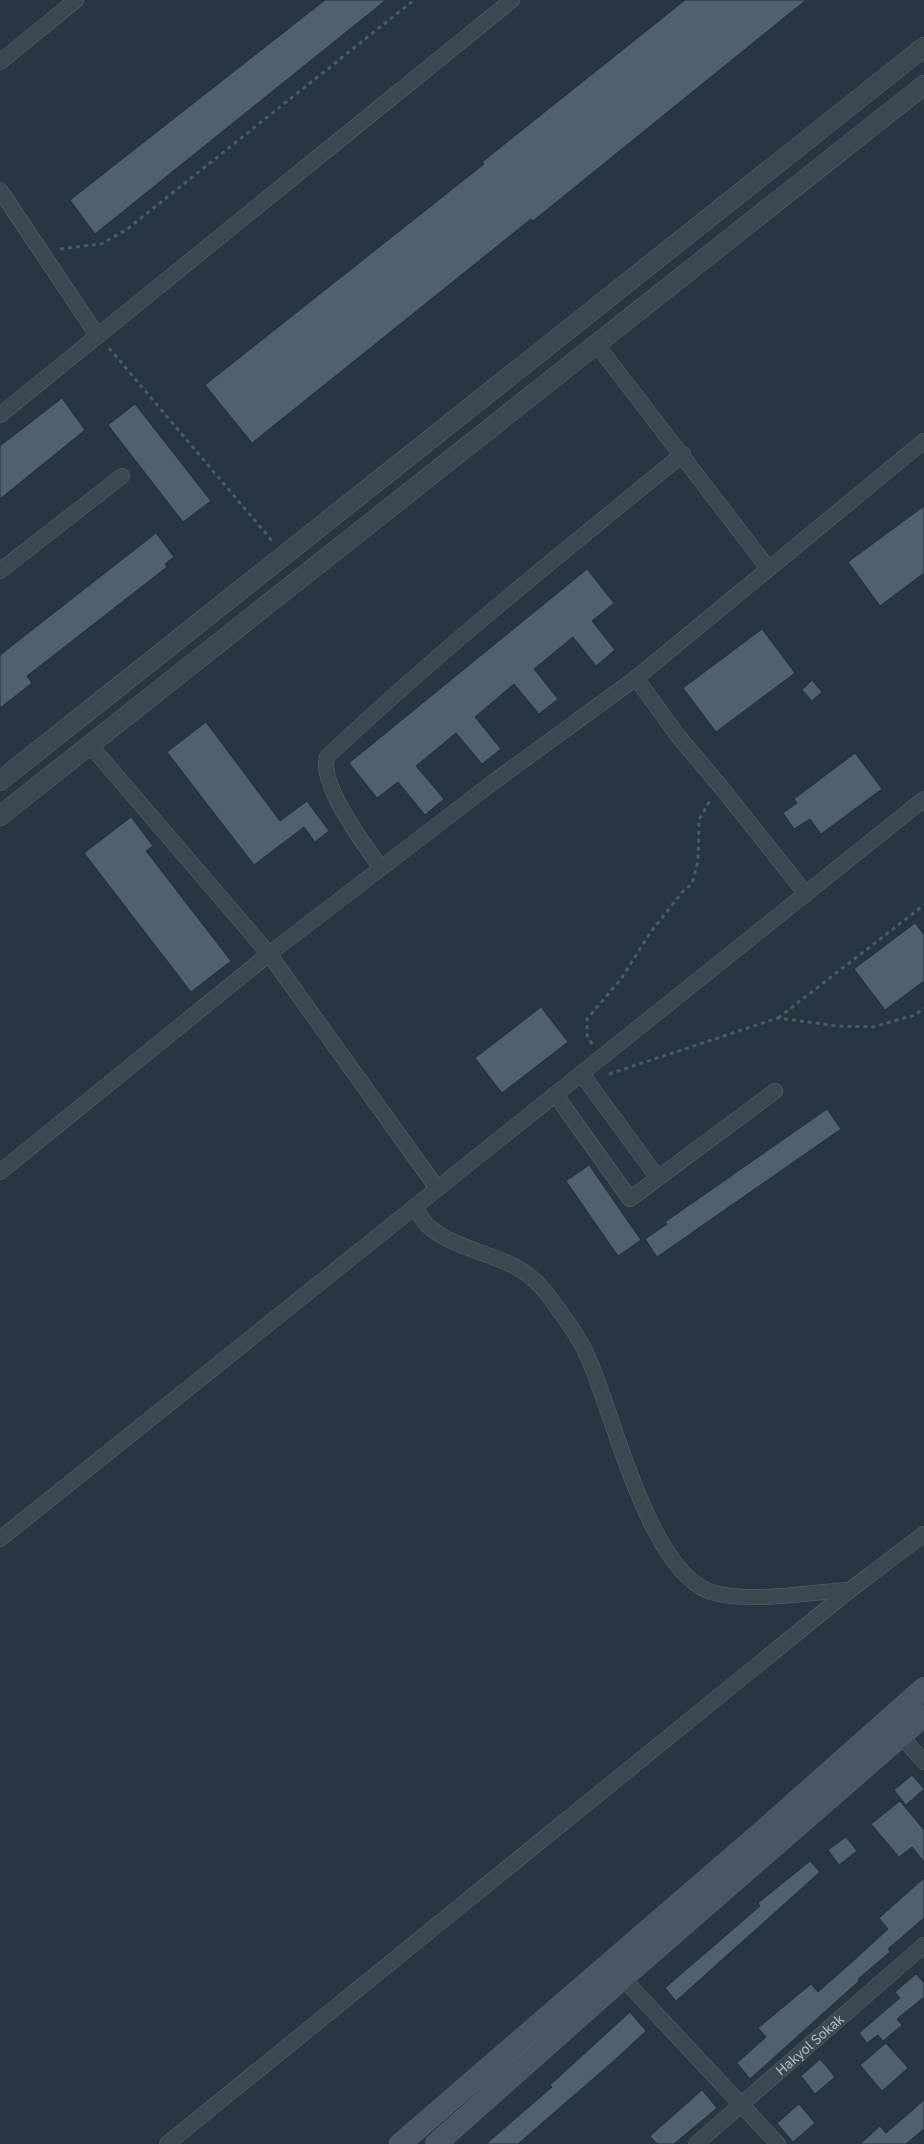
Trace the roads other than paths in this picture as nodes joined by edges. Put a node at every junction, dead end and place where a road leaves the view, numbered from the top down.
1 (76, 0) edge
2 (512, 0) edge
3 (924, 47) edge
4 (0, 62) edge
5 (924, 85) edge
6 (0, 190) edge
7 (97, 335) junction
8 (598, 345) junction
9 (0, 415) edge
10 (924, 441) edge
11 (683, 454) junction
12 (122, 476) dead end
13 (768, 568) junction
14 (0, 571) edge
15 (636, 678) junction
16 (90, 745) junction
17 (0, 781) edge
18 (924, 799) edge
19 (0, 816) edge
20 (381, 868) junction
21 (806, 894) junction
22 (269, 954) junction
23 (584, 1077) junction
24 (775, 1092) dead end
25 (555, 1094) junction
26 (0, 1172) edge
27 (658, 1178) junction
28 (437, 1188) junction
29 (415, 1206) junction
30 (924, 1534) edge
31 (0, 1539) edge
32 (850, 1590) junction
33 (924, 1688) edge
34 (924, 1716) edge
35 (894, 1728) junction
36 (924, 1762) edge
37 (924, 1945) edge
38 (615, 1971) junction
39 (741, 2103) junction
40 (167, 2144) edge
41 (400, 2144) edge
42 (436, 2144) edge
43 (696, 2144) edge
44 (778, 2144) edge

1 - 4 street
2 - 7 street
3 - 17 street
5 - 8 street
6 - 7 street
7 - 9 street
8 - 11 street
8 - 16 street
10 - 13 street
11 - 13 street
11 - 20 street
12 - 14 street
13 - 15 street
15 - 20 street
15 - 21 street
16 - 19 street
16 - 22 street
18 - 21 street
20 - 22 street
21 - 23 street
22 - 26 street
22 - 28 street
23 - 25 street
23 - 27 street
24 - 27 street
25 - 27 street
25 - 28 street
28 - 29 street
29 - 31 street
29 - 32 street
30 - 32 street
32 - 40 street
33 - 35 main road
34 - 35 main road
35 - 36 street
35 - 38 main road
37 - 39 street, Hakyol Sokak
38 - 39 street
38 - 41 main road
38 - 42 main road
39 - 43 street, Hakyol Sokak
39 - 44 street

